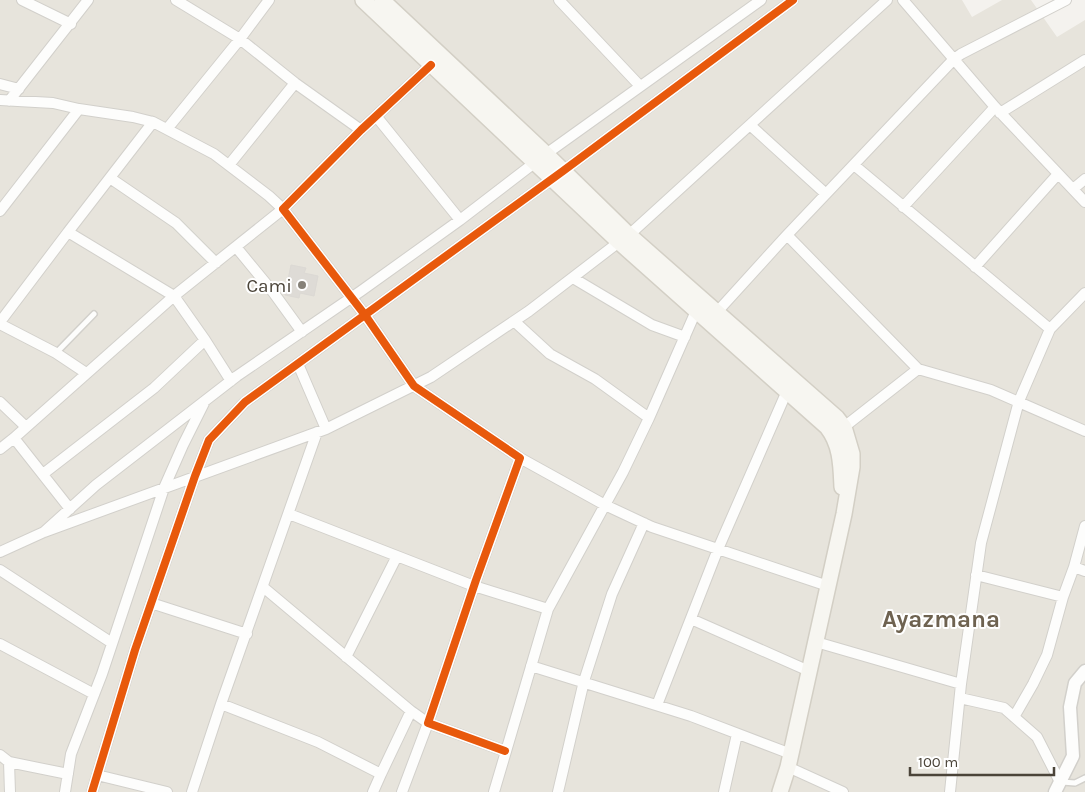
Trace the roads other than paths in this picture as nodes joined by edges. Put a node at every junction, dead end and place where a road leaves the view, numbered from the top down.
1 (22, 0) edge
2 (88, 0) edge
3 (176, 0) edge
4 (269, 0) edge
5 (363, 0) edge
6 (382, 0) edge
7 (576, 0) edge
8 (761, 0) edge
9 (793, 0) edge
10 (887, 0) edge
11 (903, 0) edge
12 (1066, 0) edge
13 (188, 3) edge
14 (563, 3) edge
15 (71, 24) junction
16 (240, 39) junction
17 (954, 59) junction
18 (1085, 60) edge
19 (431, 65) junction
20 (295, 83) junction
21 (0, 84) edge
22 (640, 86) junction
23 (19, 88) junction
24 (5, 100) edge
25 (79, 109) junction
26 (998, 110) junction
27 (376, 116) junction
28 (153, 122) junction
29 (750, 125) junction
30 (166, 129) junction
31 (361, 130) junction
32 (540, 158) junction
33 (228, 165) junction
34 (854, 165) junction
35 (1058, 174) junction
36 (557, 175) junction
37 (110, 178) junction
38 (1085, 179) edge
39 (1073, 188) junction
40 (826, 194) junction
41 (1085, 202) edge
42 (903, 207) junction
43 (284, 210) junction
44 (0, 211) edge
45 (460, 220) junction
46 (68, 232) junction
47 (787, 235) junction
48 (624, 238) junction
49 (236, 247) junction
50 (216, 263) junction
51 (975, 267) junction
52 (573, 278) junction
53 (1085, 293) edge
54 (174, 296) junction
55 (351, 298) junction
56 (700, 306) junction
57 (717, 312) junction
58 (94, 314) dead end
59 (365, 315) junction
60 (514, 322) junction
61 (0, 323) edge
62 (1050, 329) junction
63 (302, 332) junction
64 (684, 337) junction
65 (205, 340) junction
66 (56, 353) junction
67 (298, 364) junction
68 (918, 370) junction
69 (86, 373) junction
70 (231, 381) junction
71 (414, 386) junction
72 (787, 391) junction
73 (206, 400) junction
74 (1019, 401) junction
75 (0, 402) edge
76 (649, 418) junction
77 (26, 427) junction
78 (844, 427) junction
79 (322, 431) junction
80 (1085, 431) edge
81 (14, 438) junction
82 (0, 449) edge
83 (520, 458) junction
84 (43, 474) junction
85 (195, 476) junction
86 (164, 488) junction
87 (605, 505) junction
88 (70, 509) junction
89 (289, 514) junction
90 (844, 514) junction
91 (644, 523) junction
92 (1085, 526) edge
93 (44, 532) junction
94 (718, 549) junction
95 (0, 552) edge
96 (397, 556) junction
97 (1074, 567) junction
98 (0, 570) edge
99 (1085, 571) edge
100 (976, 575) junction
101 (474, 586) junction
102 (828, 586) junction
103 (263, 588) junction
104 (1064, 597) junction
105 (151, 603) junction
106 (548, 609) junction
107 (691, 619) junction
108 (247, 634) junction
109 (816, 642) junction
110 (112, 643) junction
111 (0, 644) edge
112 (346, 657) junction
113 (530, 666) junction
114 (809, 671) junction
115 (1085, 671) edge
116 (584, 682) junction
117 (961, 684) junction
118 (94, 694) junction
119 (960, 698) junction
120 (221, 704) junction
121 (657, 705) junction
122 (411, 711) junction
123 (1014, 717) junction
124 (428, 723) junction
125 (737, 734) junction
126 (505, 752) junction
127 (0, 755) edge
128 (790, 760) junction
129 (9, 762) junction
130 (68, 774) junction
131 (380, 774) junction
132 (97, 775) junction
133 (1085, 778) edge
134 (1058, 787) edge
135 (10, 792) edge
136 (65, 792) edge
137 (92, 792) edge
138 (168, 792) edge
139 (192, 792) edge
140 (373, 792) edge
141 (402, 792) edge
142 (494, 792) edge
143 (558, 792) edge
144 (724, 792) edge
145 (780, 792) edge
146 (843, 792) edge
147 (950, 792) edge

1 - 15 street
2 - 15 street
3 - 13 street
4 - 16 street
5 - 19 main road
6 - 32 main road
7 - 14 street
8 - 22 street
9 - 36 street
10 - 29 street
11 - 17 street
12 - 17 street
13 - 16 street
14 - 22 street
15 - 23 street
16 - 20 street
16 - 30 street
17 - 26 street
17 - 34 street
18 - 26 street
19 - 27 street
19 - 32 main road
20 - 31 street
20 - 33 street
21 - 23 street
22 - 32 street
23 - 24 street
24 - 25 street
25 - 28 street
25 - 44 street
26 - 35 street
26 - 42 street
27 - 31 street
27 - 45 street
28 - 30 street
28 - 37 street
29 - 40 street
29 - 48 street
30 - 33 street
31 - 43 street
32 - 36 main road
32 - 45 street
33 - 43 street
34 - 40 street
34 - 42 street
35 - 39 street
35 - 51 street
36 - 48 main road
36 - 59 street
37 - 46 street
37 - 50 street
38 - 39 street
39 - 41 street
40 - 47 street
42 - 51 street
43 - 49 street
43 - 55 street
45 - 55 street
46 - 54 street
46 - 61 street
47 - 57 street
47 - 68 street
48 - 52 street
48 - 56 main road
49 - 50 street
49 - 63 street
50 - 54 street
51 - 62 street
52 - 60 street
52 - 64 street
53 - 62 street
54 - 65 street
54 - 69 street
55 - 59 street
55 - 63 street
56 - 57 main road
56 - 64 street
56 - 72 main road
57 - 78 main road
58 - 66 lane
59 - 67 street
59 - 71 street
60 - 71 street
60 - 76 street
61 - 66 street
62 - 74 street
63 - 70 street
64 - 76 street
65 - 70 street
65 - 84 street
66 - 69 street
67 - 79 street
67 - 85 street
68 - 74 street
68 - 78 street
69 - 77 street
70 - 73 street
71 - 79 street
71 - 83 street
72 - 90 main road
72 - 94 street
73 - 86 street
73 - 88 street
74 - 80 street
74 - 100 street
75 - 77 street
76 - 87 street
77 - 81 street
78 - 90 main road
79 - 85 street
79 - 89 street
81 - 82 street
81 - 84 street
83 - 87 street
83 - 101 street
84 - 88 street
85 - 86 street
85 - 105 street
86 - 93 street
86 - 110 street
87 - 91 street
87 - 106 street
88 - 93 street
89 - 96 street
89 - 103 street
90 - 102 main road
91 - 94 street
91 - 116 street
92 - 97 street
93 - 95 street
94 - 102 street
94 - 107 street
96 - 101 street
96 - 112 street
97 - 99 street
97 - 104 street
98 - 110 street
100 - 104 street
100 - 117 street
101 - 106 street
101 - 124 street
102 - 109 main road
103 - 108 street
103 - 112 street
104 - 123 street
105 - 108 street
105 - 132 street
106 - 113 street
107 - 114 street
107 - 121 street
108 - 120 street
109 - 114 main road
109 - 117 street
110 - 118 street
111 - 118 street
112 - 122 street
113 - 116 street
113 - 126 street
114 - 128 main road
115 - 134 street
116 - 121 street
116 - 143 street
117 - 119 street
118 - 130 street
119 - 123 street
119 - 147 street
120 - 131 street
120 - 139 street
121 - 125 street
122 - 124 street
122 - 131 street
123 - 134 street
124 - 126 street
124 - 141 street
125 - 128 street
125 - 144 street
126 - 142 street
127 - 129 street
128 - 145 main road
128 - 146 street
129 - 130 street
129 - 135 street
130 - 136 street
131 - 140 street
132 - 137 street
132 - 138 street
133 - 134 lane

